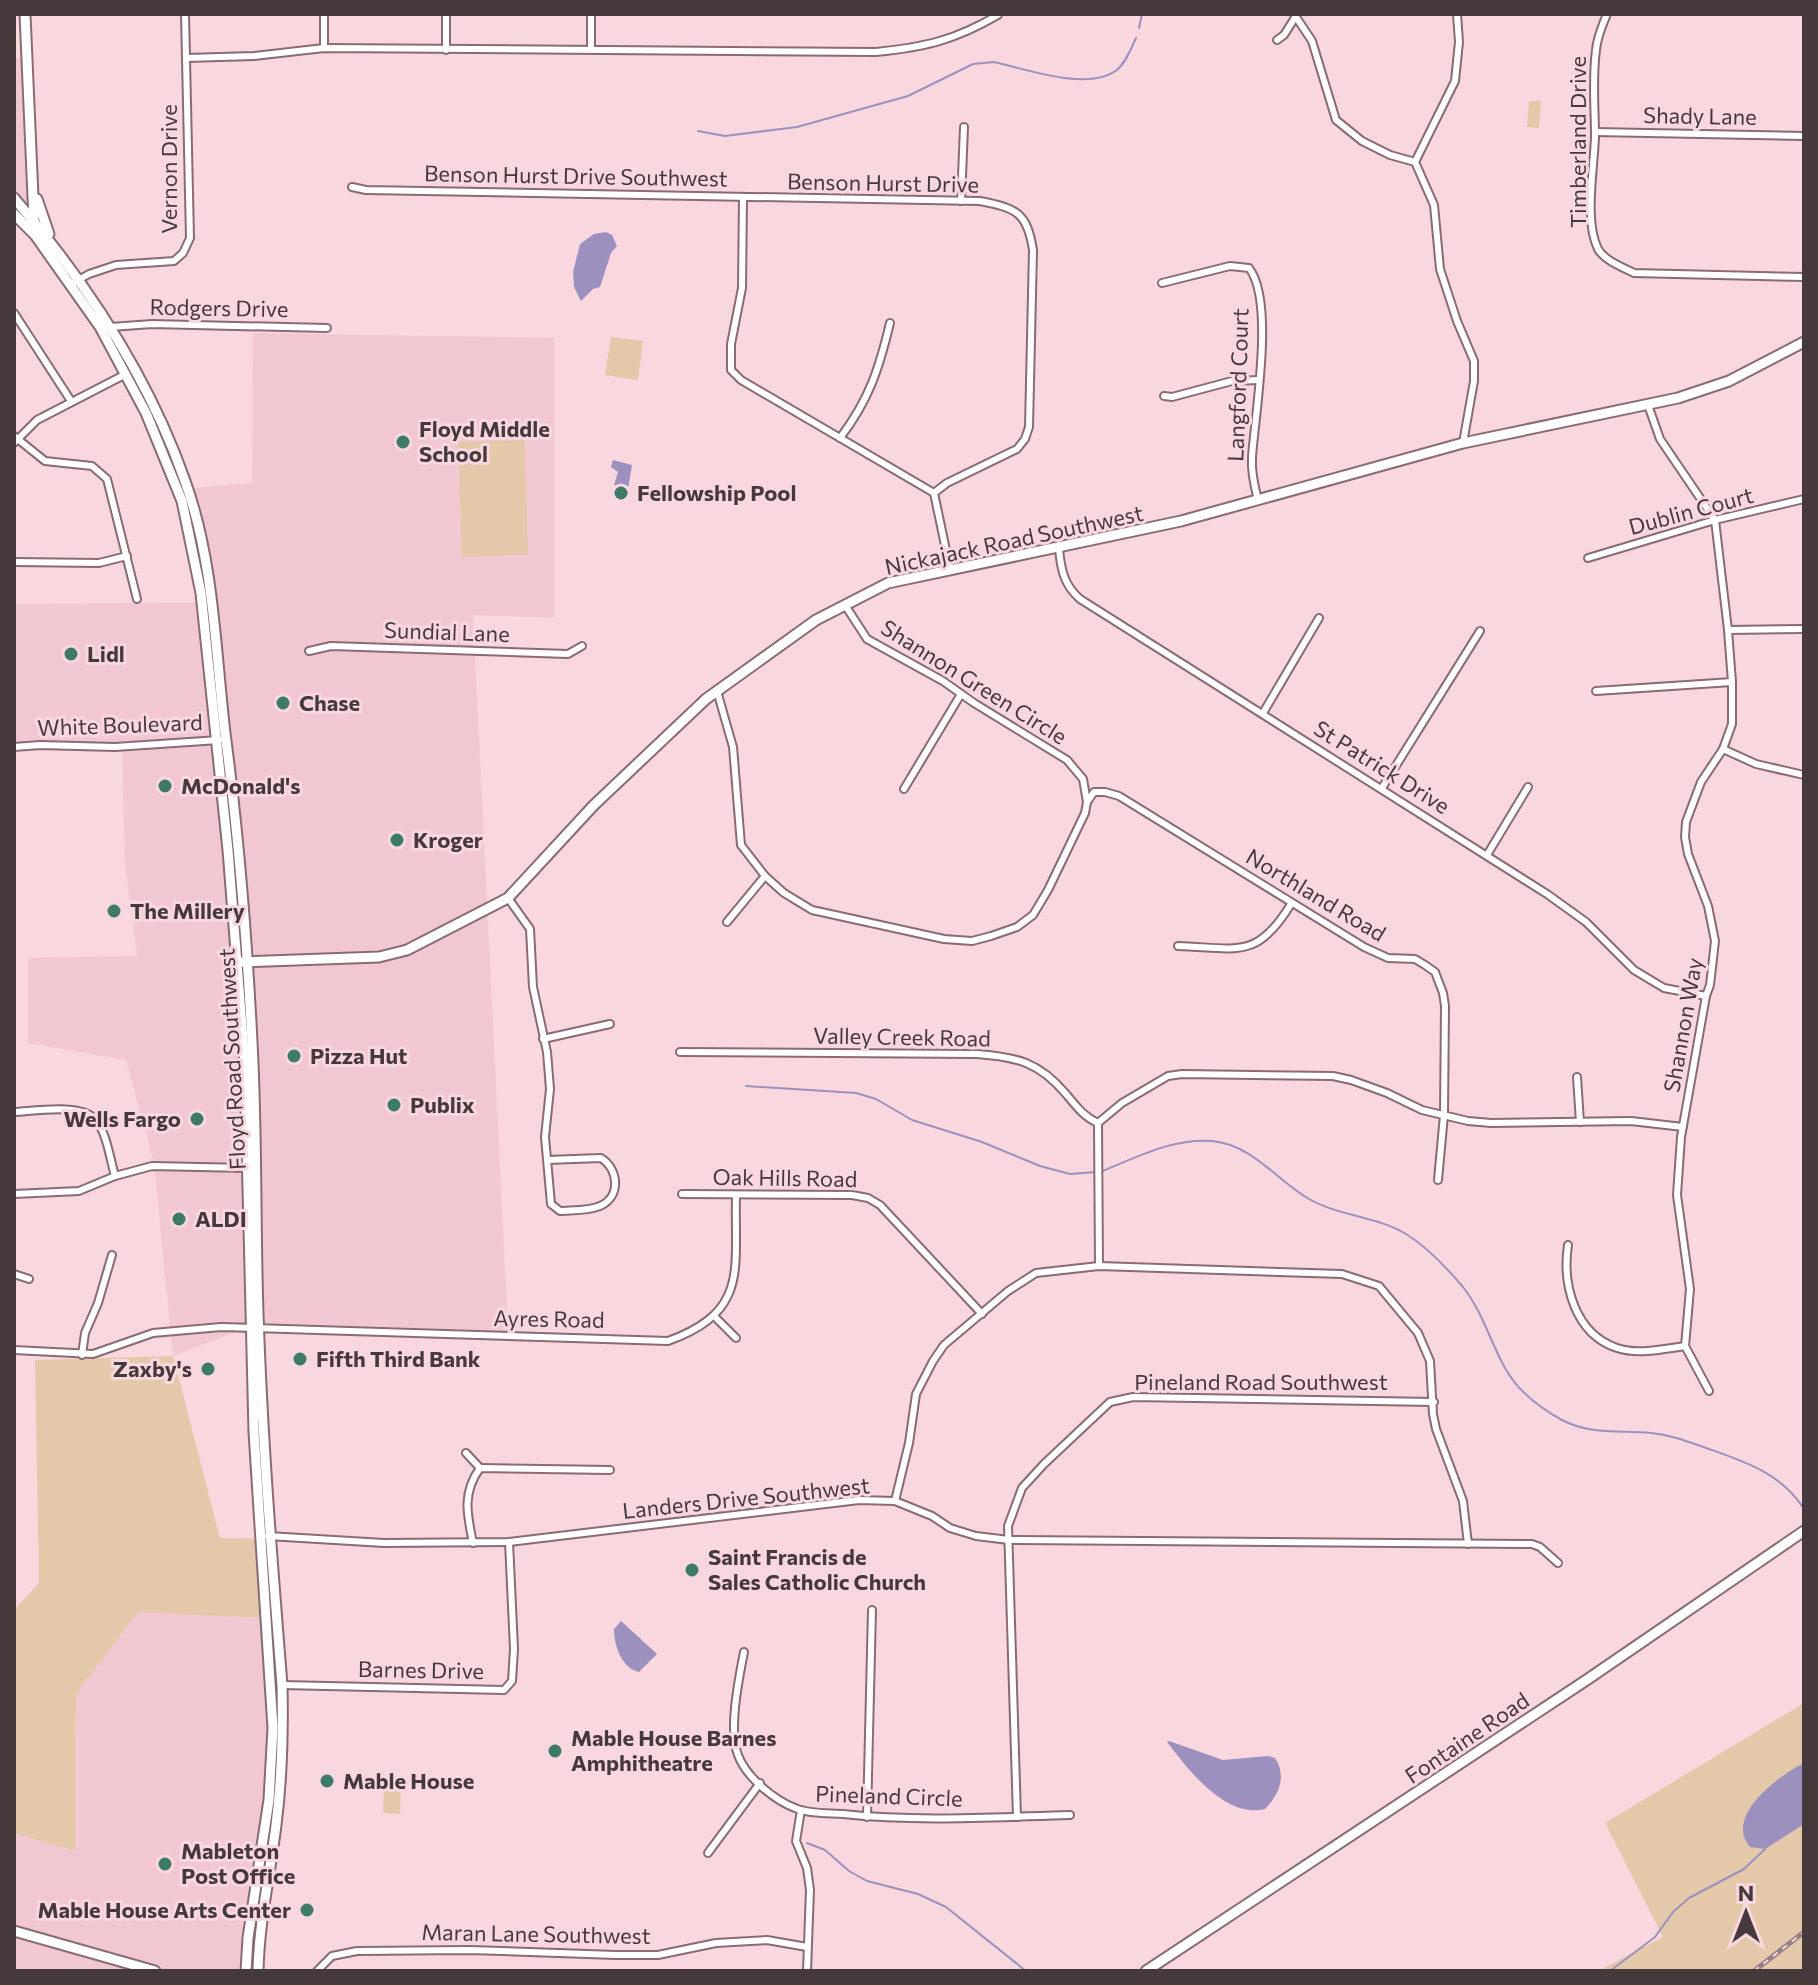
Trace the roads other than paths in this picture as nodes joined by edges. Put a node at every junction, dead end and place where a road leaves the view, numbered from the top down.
1 (25, 14) edge
2 (185, 14) edge
3 (324, 14) edge
4 (446, 14) edge
5 (591, 14) edge
6 (1457, 14) edge
7 (1607, 14) edge
8 (998, 15) edge
9 (1295, 15) edge
10 (1277, 40) dead end
11 (324, 48) junction
12 (591, 49) junction
13 (446, 50) junction
14 (186, 58) junction
15 (964, 127) dead end
16 (1595, 132) junction
17 (1804, 136) edge
18 (31, 161) junction
19 (1415, 162) junction
20 (352, 187) dead end
21 (33, 189) junction
22 (14, 195) edge
23 (743, 197) junction
24 (961, 201) junction
25 (14, 214) edge
26 (34, 220) junction
27 (35, 235) junction
28 (61, 254) junction
29 (1804, 277) edge
30 (75, 282) junction
31 (1162, 283) dead end
32 (14, 313) edge
33 (890, 323) dead end
34 (111, 327) junction
35 (327, 328) dead end
36 (1804, 342) edge
37 (126, 374) junction
38 (1259, 380) junction
39 (1164, 396) dead end
40 (71, 401) junction
41 (1648, 405) junction
42 (840, 438) junction
43 (15, 439) edge
44 (1463, 443) junction
45 (934, 493) junction
46 (1804, 499) edge
47 (1258, 500) junction
48 (1715, 520) junction
49 (1059, 549) junction
50 (127, 556) junction
51 (1588, 558) dead end
52 (14, 562) edge
53 (950, 569) junction
54 (137, 599) dead end
55 (845, 605) junction
56 (1319, 618) dead end
57 (1804, 629) edge
58 (1728, 630) junction
59 (1480, 631) dead end
60 (582, 646) dead end
61 (309, 651) dead end
62 (1732, 682) junction
63 (717, 691) junction
64 (1596, 691) dead end
65 (961, 694) junction
66 (1263, 713) junction
67 (222, 740) junction
68 (14, 747) edge
69 (1723, 749) junction
70 (1804, 775) edge
71 (1528, 787) dead end
72 (1382, 788) junction
73 (904, 789) dead end
74 (1087, 802) junction
75 (1487, 855) junction
76 (765, 876) junction
77 (508, 898) junction
78 (1291, 904) junction
79 (727, 922) dead end
80 (1178, 946) dead end
81 (242, 962) junction
82 (1706, 996) junction
83 (610, 1024) dead end
84 (543, 1039) junction
85 (680, 1052) dead end
86 (1577, 1077) dead end
87 (14, 1112) edge
88 (1444, 1115) junction
89 (1580, 1122) junction
90 (1098, 1123) junction
91 (1683, 1127) junction
92 (547, 1160) junction
93 (246, 1168) junction
94 (115, 1176) junction
95 (1438, 1180) dead end
96 (14, 1194) edge
97 (682, 1194) dead end
98 (736, 1195) junction
99 (1568, 1245) dead end
100 (112, 1255) dead end
101 (1099, 1266) junction
102 (14, 1274) edge
103 (29, 1279) dead end
104 (982, 1314) junction
105 (715, 1317) junction
106 (254, 1327) junction
107 (736, 1338) dead end
108 (1685, 1346) junction
109 (14, 1350) edge
110 (82, 1355) junction
111 (1709, 1391) dead end
112 (1434, 1402) junction
113 (466, 1453) dead end
114 (480, 1468) junction
115 (610, 1470) dead end
116 (895, 1501) junction
117 (1804, 1531) edge
118 (265, 1536) junction
119 (1009, 1540) junction
120 (509, 1542) junction
121 (473, 1543) junction
122 (1468, 1544) junction
123 (1558, 1563) dead end
124 (872, 1610) dead end
125 (744, 1652) dead end
126 (282, 1685) junction
127 (760, 1783) junction
128 (801, 1810) junction
129 (1070, 1815) dead end
130 (867, 1817) junction
131 (1017, 1817) junction
132 (708, 1853) dead end
133 (14, 1931) edge
134 (807, 1947) junction
135 (142, 1969) edge
136 (155, 1971) edge
137 (246, 1971) edge
138 (258, 1971) edge
139 (317, 1971) edge
140 (807, 1971) edge
141 (1146, 1971) edge

1 - 18 main road
2 - 14 street, Vernon Drive
3 - 11 street
4 - 13 street
5 - 12 street
6 - 19 street
7 - 16 street, Timberland Drive
8 - 12 street
9 - 10 street
9 - 19 street
11 - 13 street
11 - 14 street
12 - 13 street
14 - 30 street, Vernon Drive
15 - 24 street
16 - 17 street, Shady Lane
16 - 29 street, Timberland Drive
18 - 21 main road
18 - 22 main road
19 - 44 street
20 - 23 street, Benson Hurst Drive Southwest
21 - 26 main road
21 - 28 main road
22 - 26 main road, Floyd Road Southwest
23 - 24 street, Benson Hurst Drive
23 - 42 street, Benson Hurst Drive Southwest
24 - 45 street, Benson Hurst Drive
25 - 27 main road, Floyd Road Southwest
26 - 27 main road
26 - 28 main road, Floyd Road Southwest
27 - 30 main road, Floyd Road Southwest
28 - 30 main road, Floyd Road Southwest
30 - 34 main road, Floyd Road Southwest
30 - 37 main road, Floyd Road Southwest
31 - 38 street, Langford Court
32 - 40 street
33 - 42 street
34 - 35 street, Rodgers Drive
34 - 67 main road, Floyd Road Southwest
36 - 41 main road, Nickajack Road Southwest
37 - 40 street
37 - 67 main road, Floyd Road Southwest
38 - 39 street
38 - 47 street, Langford Court
40 - 43 street
41 - 44 main road, Nickajack Road Southwest
41 - 48 street, Shannon Way
42 - 45 street, Benson Hurst Drive Southwest
43 - 50 street
44 - 47 main road, Nickajack Road Southwest
45 - 53 street
46 - 48 street, Dublin Court
47 - 49 main road, Nickajack Road Southwest
48 - 51 street, Dublin Court
48 - 58 street, Shannon Way
49 - 53 main road, Nickajack Road Southwest
49 - 66 street, St Patrick Drive
50 - 52 street
50 - 54 street
53 - 55 main road, Nickajack Road Southwest
55 - 63 main road, Nickajack Road Southwest
55 - 65 street, Shannon Green Circle
56 - 66 street
57 - 58 street
58 - 62 street, Shannon Way
59 - 72 street
60 - 61 street, Sundial Lane
62 - 64 street
62 - 69 street, Shannon Way
63 - 76 street
63 - 77 main road, Nickajack Road Southwest
65 - 73 street
65 - 74 street, Shannon Green Circle
66 - 72 street, St Patrick Drive
67 - 68 street, White Boulevard
67 - 81 main road, Floyd Road Southwest
69 - 70 street
69 - 82 street, Shannon Way
71 - 75 street
72 - 75 street, St Patrick Drive
74 - 76 street
74 - 78 street, Northland Road
75 - 82 street, St Patrick Drive
76 - 79 street
77 - 81 main road, Nickajack Road Southwest
77 - 84 street
78 - 80 street
78 - 88 street, Northland Road
81 - 93 main road, Floyd Road Southwest
81 - 106 main road, Floyd Road Southwest
82 - 91 street, Shannon Way
83 - 84 street
84 - 92 street
85 - 90 street, Valley Creek Road
86 - 89 street
87 - 94 street
88 - 89 street
88 - 90 street
88 - 95 street, Northland Road
89 - 91 street
90 - 101 street
91 - 108 street, Shannon Way
92 - 92 street
93 - 94 street
93 - 106 main road, Floyd Road Southwest
94 - 96 street
97 - 98 street, Oak Hills Road
98 - 104 street, Oak Hills Road
98 - 105 street
99 - 108 street
100 - 110 street
101 - 104 street
101 - 112 street
102 - 103 street
104 - 116 street
105 - 106 street, Ayres Road
105 - 107 street
106 - 110 street, Ayres Road
106 - 118 main road, Floyd Road Southwest
108 - 111 street
109 - 110 street
112 - 119 street, Pineland Road Southwest
112 - 122 street
113 - 114 street
114 - 115 street
114 - 121 street
116 - 119 street, Landers Drive Southwest
116 - 120 street, Landers Drive Southwest
117 - 141 main road, Fontaine Road
118 - 121 street, Landers Drive Southwest
118 - 126 main road, Floyd Road Southwest
118 - 137 main road, Floyd Road Southwest
119 - 122 street, Landers Drive Southwest
119 - 131 street, Pineland Road Southwest
120 - 121 street, Landers Drive Southwest
120 - 126 street, Barnes Drive
122 - 123 street, Landers Drive Southwest
124 - 130 street
125 - 127 street, Pineland Circle
126 - 138 main road, Floyd Road Southwest
127 - 128 street, Pineland Circle
127 - 132 street
128 - 130 street, Pineland Circle
128 - 134 street
129 - 131 street, Pineland Circle
130 - 131 street, Pineland Circle
133 - 135 main road
134 - 139 street, Maran Lane Southwest
134 - 140 street
135 - 136 main road

